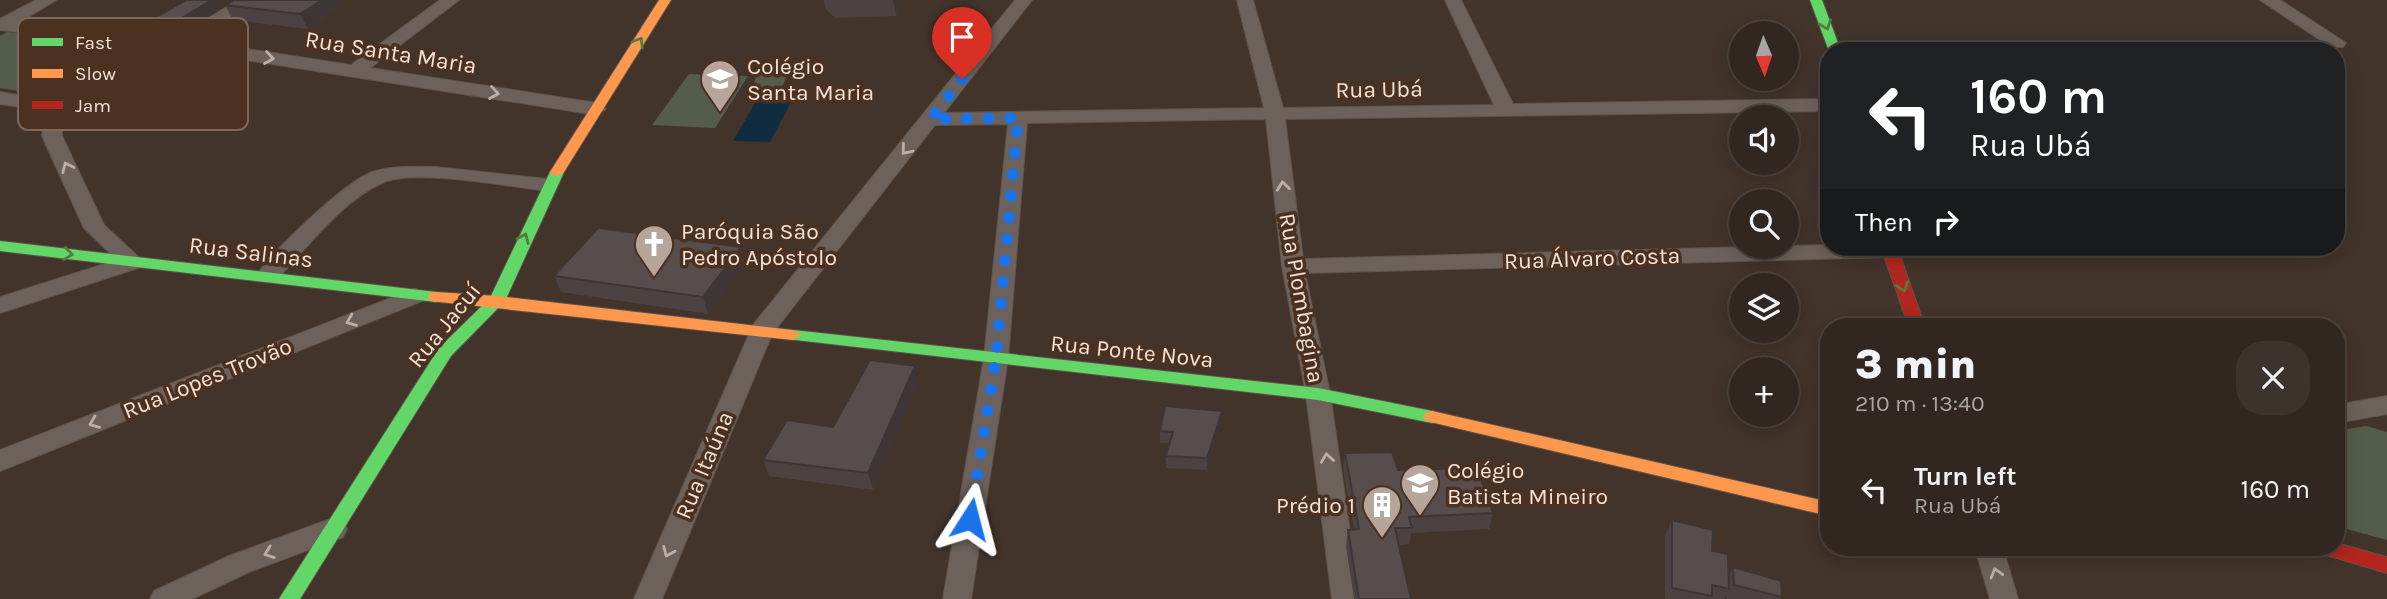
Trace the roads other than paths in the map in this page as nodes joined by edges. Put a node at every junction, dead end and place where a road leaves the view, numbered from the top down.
1 (48, 0) edge
2 (250, 0) edge
3 (451, 0) edge
4 (665, 0) edge
5 (1024, 0) edge
6 (1245, 0) edge
7 (1453, 0) edge
8 (1816, 0) edge
9 (2268, 0) edge
10 (221, 18) edge
11 (1, 22) edge
12 (1832, 42) edge
13 (2335, 42) edge
14 (248, 55) edge
15 (355, 71) junction
16 (0, 98) edge
17 (18, 101) edge
18 (1820, 105) edge
19 (597, 109) junction
20 (1507, 111) junction
21 (1275, 116) junction
22 (1018, 118) junction
23 (931, 119) junction
24 (52, 130) edge
25 (548, 185) junction
26 (0, 246) edge
27 (1820, 250) edge
28 (1893, 256) edge
29 (133, 262) junction
30 (1293, 266) junction
31 (267, 276) junction
32 (497, 301) junction
33 (423, 304) junction
34 (0, 305) edge
35 (1914, 318) edge
36 (441, 328) dead end
37 (761, 331) junction
38 (445, 352) junction
39 (996, 358) junction
40 (1318, 394) junction
41 (2383, 410) edge
42 (2345, 413) edge
43 (0, 461) edge
44 (1755, 491) junction
45 (1820, 492) edge
46 (1820, 507) edge
47 (333, 529) junction
48 (2345, 553) edge
49 (1991, 556) edge
50 (2387, 565) edge
51 (164, 599) edge
52 (289, 599) edge
53 (648, 599) edge
54 (957, 599) edge
55 (1346, 599) edge
56 (2004, 599) edge

1 - 11 street
2 - 10 street
3 - 15 street
19 -> 4 street, Rua Jacuí
5 - 23 street, Rua Itaúna
6 - 21 street, Rua Plombagina
7 - 20 street
8 -> 12 street
9 - 13 street
14 -> 15 street, Rua Santa Maria
15 -> 19 street, Rua Santa Maria
16 - 17 street
18 - 20 street, Rua Ubá
19 - 25 street, Rua Jacuí
20 - 21 street, Rua Ubá
21 - 22 street, Rua Ubá
30 -> 21 street, Rua Plombagina
22 - 23 street, Rua Ubá
22 - 39 street
23 -> 37 street, Rua Itaúna
29 -> 24 street
25 - 31 street
32 -> 25 street, Rua Jacuí
26 -> 29 street, Rua Salinas
27 - 30 street, Rua Álvaro Costa
28 -> 35 street
29 - 31 street, Rua Salinas
29 - 34 street
30 - 40 street, Rua Plombagina
31 - 33 street, Rua Salinas
32 - 33 street, Rua Salinas
32 - 37 street, Rua Ponte Nova
32 - 38 street, Rua Jacuí
33 -> 43 street, Rua Lopes Trovão
36 - 38 street
37 - 39 street, Rua Ponte Nova
37 -> 53 street, Rua Itaúna
38 - 47 street, Rua Jacuí
39 - 40 street, Rua Ponte Nova
39 - 54 street
40 - 44 street, Rua Ponte Nova
55 -> 40 street, Rua Plombagina
41 - 42 street
44 - 45 street, Rua Ponte Nova
44 - 46 street, Rua Ponte Nova
47 -> 51 street
47 - 52 street, Rua Jacuí
48 - 50 street
56 -> 49 street

